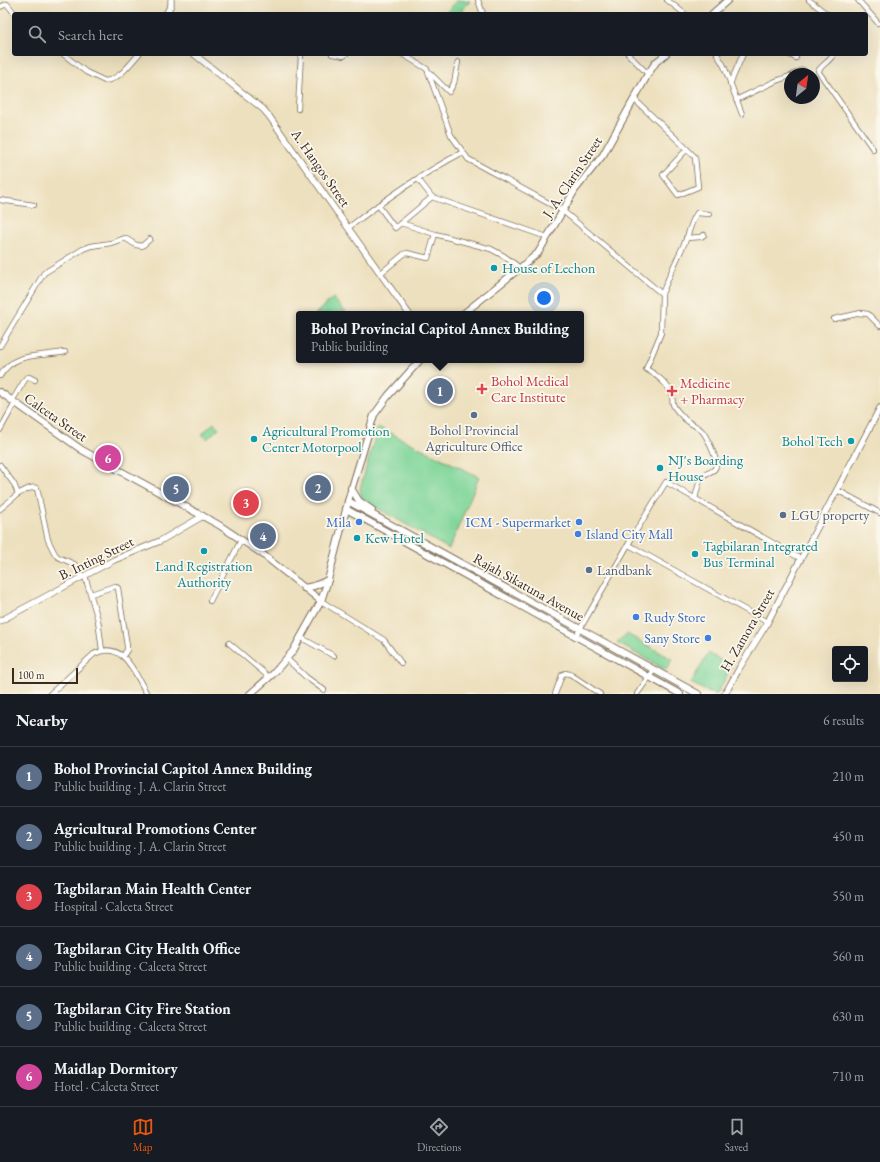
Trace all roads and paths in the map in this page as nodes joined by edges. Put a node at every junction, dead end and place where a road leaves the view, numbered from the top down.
1 (171, 0) edge
2 (478, 0) edge
3 (667, 0) edge
4 (809, 0) edge
5 (858, 0) edge
6 (726, 1) edge
7 (0, 8) edge
8 (14, 12) edge
9 (167, 12) edge
10 (482, 12) edge
11 (682, 12) edge
12 (714, 12) edge
13 (824, 12) edge
14 (878, 23) dead end
15 (66, 56) edge
16 (137, 56) edge
17 (197, 56) edge
18 (301, 56) edge
19 (405, 56) edge
20 (630, 56) edge
21 (664, 56) edge
22 (718, 56) edge
23 (742, 56) edge
24 (792, 56) edge
25 (833, 56) edge
26 (796, 58) dead end
27 (458, 62) dead end
28 (427, 69) junction
29 (648, 74) junction
30 (784, 78) edge
31 (730, 84) junction
32 (634, 99) junction
33 (736, 100) junction
34 (298, 109) dead end
35 (742, 114) dead end
36 (687, 149) junction
37 (874, 149) dead end
38 (463, 152) junction
39 (418, 179) junction
40 (432, 197) junction
41 (0, 200) edge
42 (34, 205) dead end
43 (378, 205) junction
44 (563, 211) junction
45 (709, 214) dead end
46 (401, 223) junction
47 (348, 228) junction
48 (435, 234) junction
49 (704, 235) dead end
50 (547, 238) junction
51 (686, 238) junction
52 (150, 239) dead end
53 (520, 268) junction
54 (381, 273) junction
55 (662, 294) junction
56 (407, 311) edge
57 (467, 311) edge
58 (834, 319) dead end
59 (880, 326) edge
60 (0, 346) edge
61 (65, 352) dead end
62 (417, 363) edge
63 (0, 376) edge
64 (35, 380) dead end
65 (0, 392) edge
66 (14, 402) junction
67 (880, 408) edge
68 (0, 430) edge
69 (0, 465) edge
70 (351, 488) junction
71 (837, 490) junction
72 (18, 494) junction
73 (695, 498) junction
74 (348, 501) junction
75 (0, 509) edge
76 (346, 509) junction
77 (880, 513) edge
78 (203, 516) junction
79 (376, 516) junction
80 (241, 540) junction
81 (629, 545) junction
82 (443, 553) junction
83 (801, 559) junction
84 (440, 560) junction
85 (84, 576) junction
86 (328, 580) junction
87 (304, 588) junction
88 (91, 594) junction
89 (321, 600) junction
90 (210, 601) dead end
91 (0, 620) edge
92 (767, 622) junction
93 (580, 628) junction
94 (590, 634) junction
95 (576, 636) junction
96 (300, 637) junction
97 (585, 641) junction
98 (229, 644) dead end
99 (102, 650) junction
100 (123, 656) junction
101 (334, 656) dead end
102 (287, 659) junction
103 (401, 662) dead end
104 (654, 670) junction
105 (269, 677) junction
106 (650, 677) junction
107 (324, 690) dead end
108 (597, 693) edge
109 (50, 694) edge
110 (147, 694) edge
111 (250, 694) edge
112 (555, 694) edge
113 (637, 694) edge
114 (680, 694) edge
115 (698, 694) edge
116 (725, 694) edge

1 - 9 street
2 - 10 street
3 - 11 street
4 - 13 street
5 - 14 street
6 - 12 main road
7 - 8 street
15 - 16 street
17 - 47 street, A. Hangos Street
18 - 34 street
19 - 28 street
20 - 29 street
21 - 29 main road, J. A. Clarin Street
22 - 31 street
23 - 31 street
24 - 26 street
25 - 37 street
27 - 28 street
28 - 38 street
29 - 32 main road, J. A. Clarin Street
30 - 33 street
31 - 33 street
32 - 36 street
32 - 44 main road, J. A. Clarin Street
33 - 35 street
36 - 36 street
38 - 39 street
38 - 44 street
39 - 40 street
39 - 43 street
40 - 46 street
40 - 50 street
41 - 42 street
43 - 46 street
43 - 47 street
44 - 50 main road, J. A. Clarin Street
44 - 55 street
45 - 51 street
46 - 48 street
47 - 54 street, A. Hangos Street
48 - 53 street
48 - 54 street
49 - 51 street
50 - 53 main road, J. A. Clarin Street
51 - 55 street
52 - 60 street
53 - 57 main road, J. A. Clarin Street
54 - 56 street, A. Hangos Street
55 - 73 street
58 - 59 street
61 - 63 street
62 - 70 main road
64 - 66 street
65 - 66 main road, Calceta Street
66 - 68 street
66 - 78 main road, Calceta Street
67 - 71 street, H. Zamora Street
69 - 72 street
70 - 74 main road
70 - 79 main road
71 - 77 street
71 - 83 street, H. Zamora Street
72 - 75 street
72 - 85 street
73 - 81 street
73 - 83 street
74 - 76 main road
74 - 79 main road, Rajah Sikatuna Avenue
76 - 84 main road
76 - 86 main road
78 - 80 main road, Calceta Street
78 - 85 street, B. Inting Street
79 - 82 main road, Rajah Sikatuna Avenue
80 - 87 main road, Calceta Street
80 - 90 street
81 - 92 street
81 - 93 street
82 - 84 main road
82 - 93 main road, Rajah Sikatuna Avenue
83 - 92 street, H. Zamora Street
84 - 95 main road
85 - 88 street
85 - 91 street, B. Inting Street
86 - 87 main road
86 - 89 main road
87 - 89 main road, Calceta Street
88 - 99 street
88 - 100 street
89 - 96 main road
89 - 103 street
92 - 116 street, H. Zamora Street
93 - 94 main road, Rajah Sikatuna Avenue
93 - 95 street
94 - 97 main road
94 - 104 main road, Rajah Sikatuna Avenue
95 - 97 main road
96 - 101 street
96 - 102 main road
97 - 106 main road
98 - 105 street
99 - 100 street
99 - 109 street
100 - 110 street
102 - 105 main road
102 - 107 street
104 - 106 street
104 - 115 main road, Rajah Sikatuna Avenue
105 - 111 main road
106 - 113 street
106 - 114 main road
108 - 112 street

